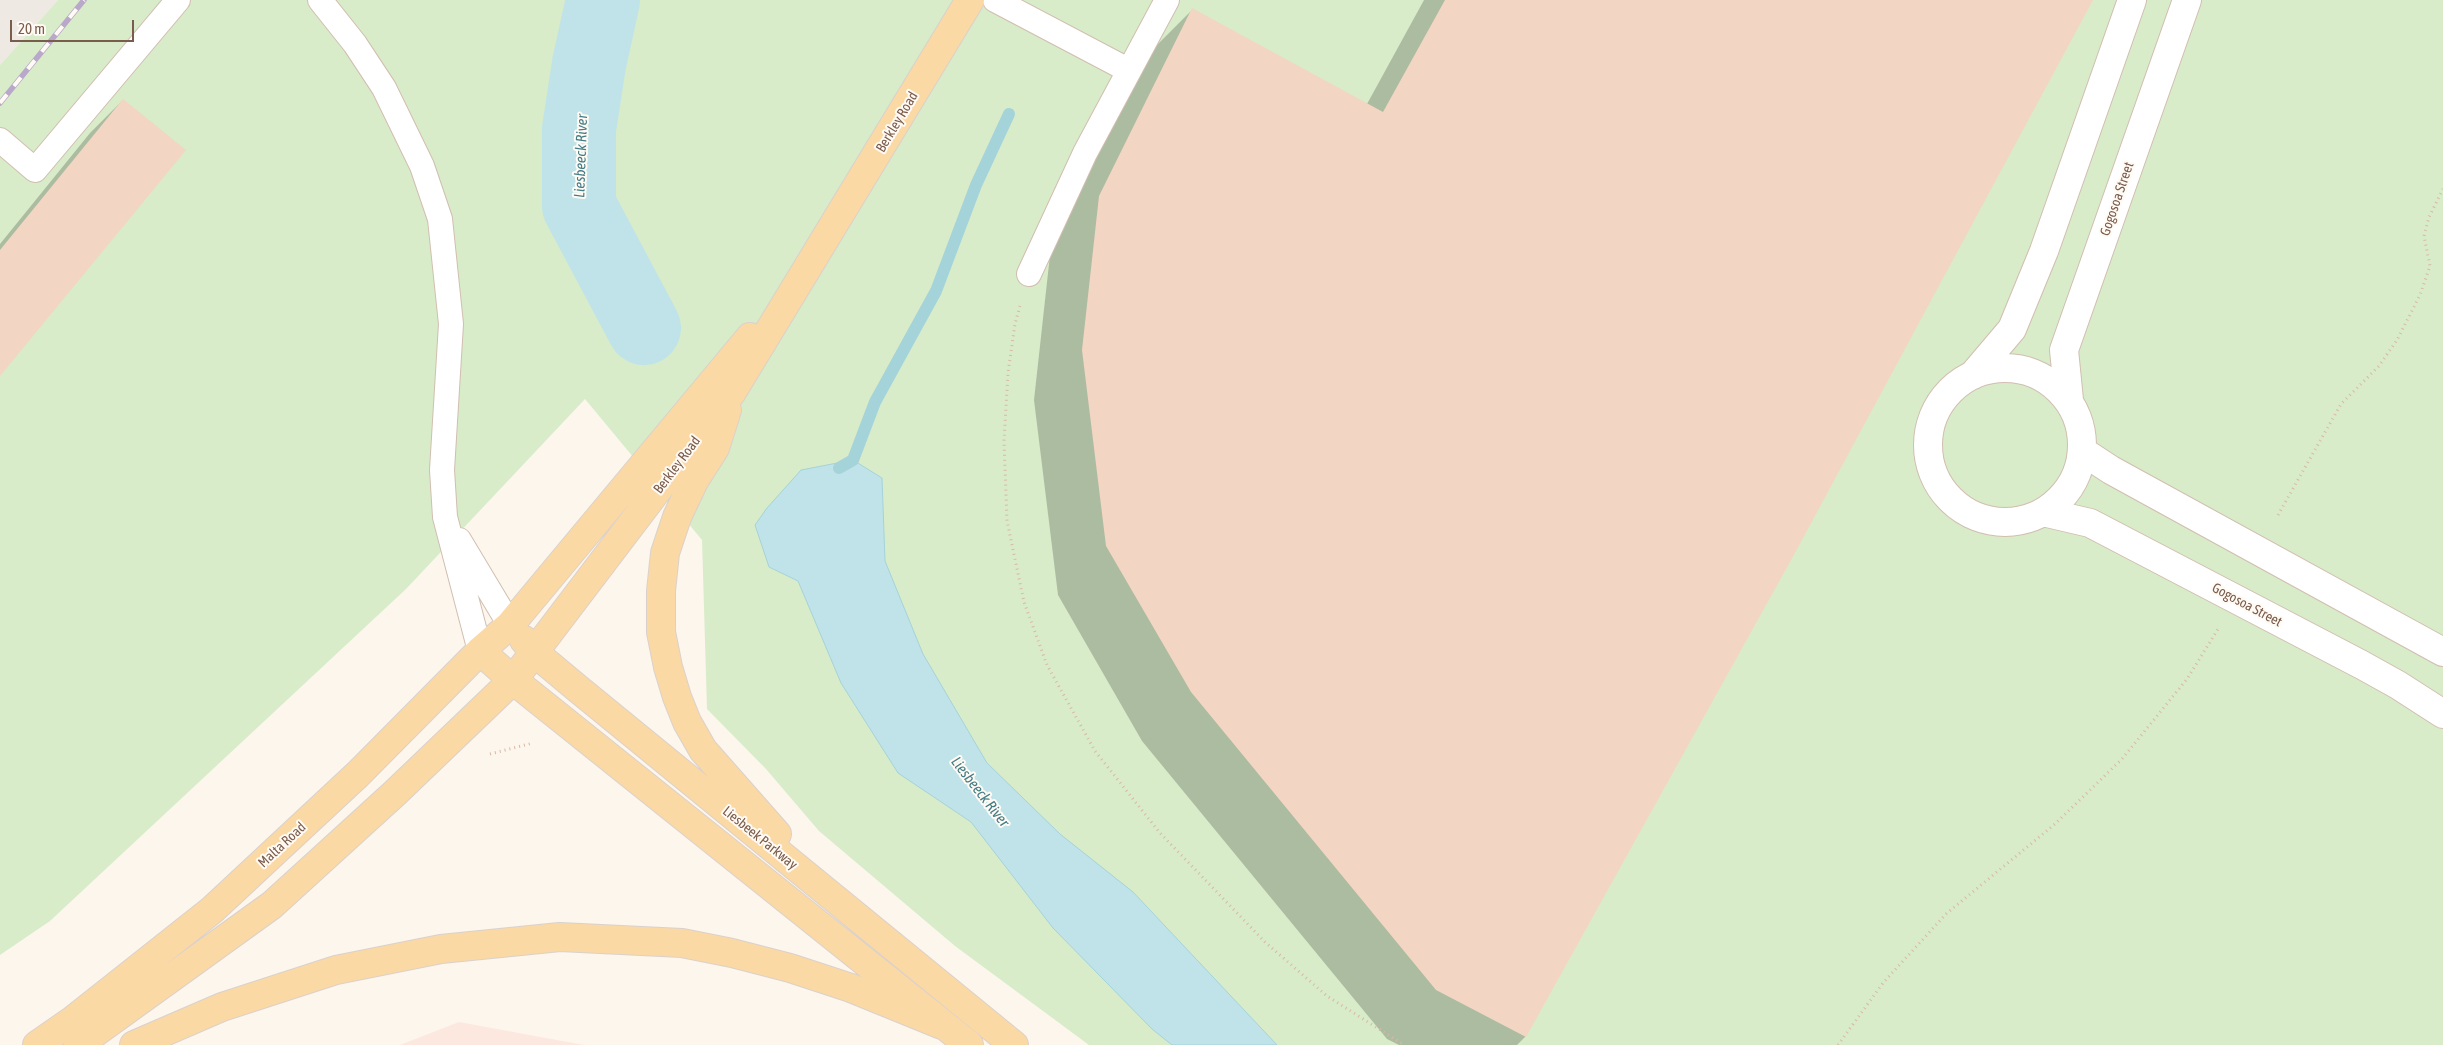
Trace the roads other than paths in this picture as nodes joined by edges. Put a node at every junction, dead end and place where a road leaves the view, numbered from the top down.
1 (178, 0) edge
2 (320, 0) edge
3 (970, 0) edge
4 (995, 0) edge
5 (1167, 0) edge
6 (2132, 0) edge
7 (2187, 0) edge
8 (1128, 70) junction
9 (0, 140) edge
10 (807, 268) junction
11 (1029, 274) road end
12 (1973, 375) junction
13 (732, 392) junction
14 (2069, 400) junction
15 (2082, 451) junction
16 (2043, 512) junction
17 (445, 517) junction
18 (510, 625) junction
19 (480, 651) junction
20 (2443, 652) edge
21 (535, 653) junction
22 (513, 680) junction
23 (2443, 714) edge
24 (845, 908) junction
25 (942, 1025) junction
26 (37, 1045) edge
27 (78, 1045) edge
28 (134, 1045) edge
29 (968, 1045) edge
30 (1014, 1045) edge

1 - 9 lane
2 - 17 lane
3 - 10 main road, Berkley Road
4 - 8 lane
5 - 8 lane
6 - 12 street
7 - 14 street, Gogosoa Street
8 - 11 lane
10 - 13 main road, Berkley Road
10 - 18 main road, Berkley Road
12 - 14 street
12 - 16 street
13 - 21 main road, Berkley Road
13 - 24 main road
14 - 15 street
15 - 16 street
15 - 20 street
16 - 23 street, Gogosoa Street
17 - 18 lane
17 - 19 lane
18 - 19 main road, Malta Road
18 - 21 main road, Liesbeek Parkway
19 - 22 main road
19 - 26 main road, Malta Road
21 - 22 main road
21 - 24 main road, Liesbeek Parkway
22 - 25 main road
22 - 27 main road
24 - 30 main road, Liesbeek Parkway
25 - 28 main road
25 - 29 main road

